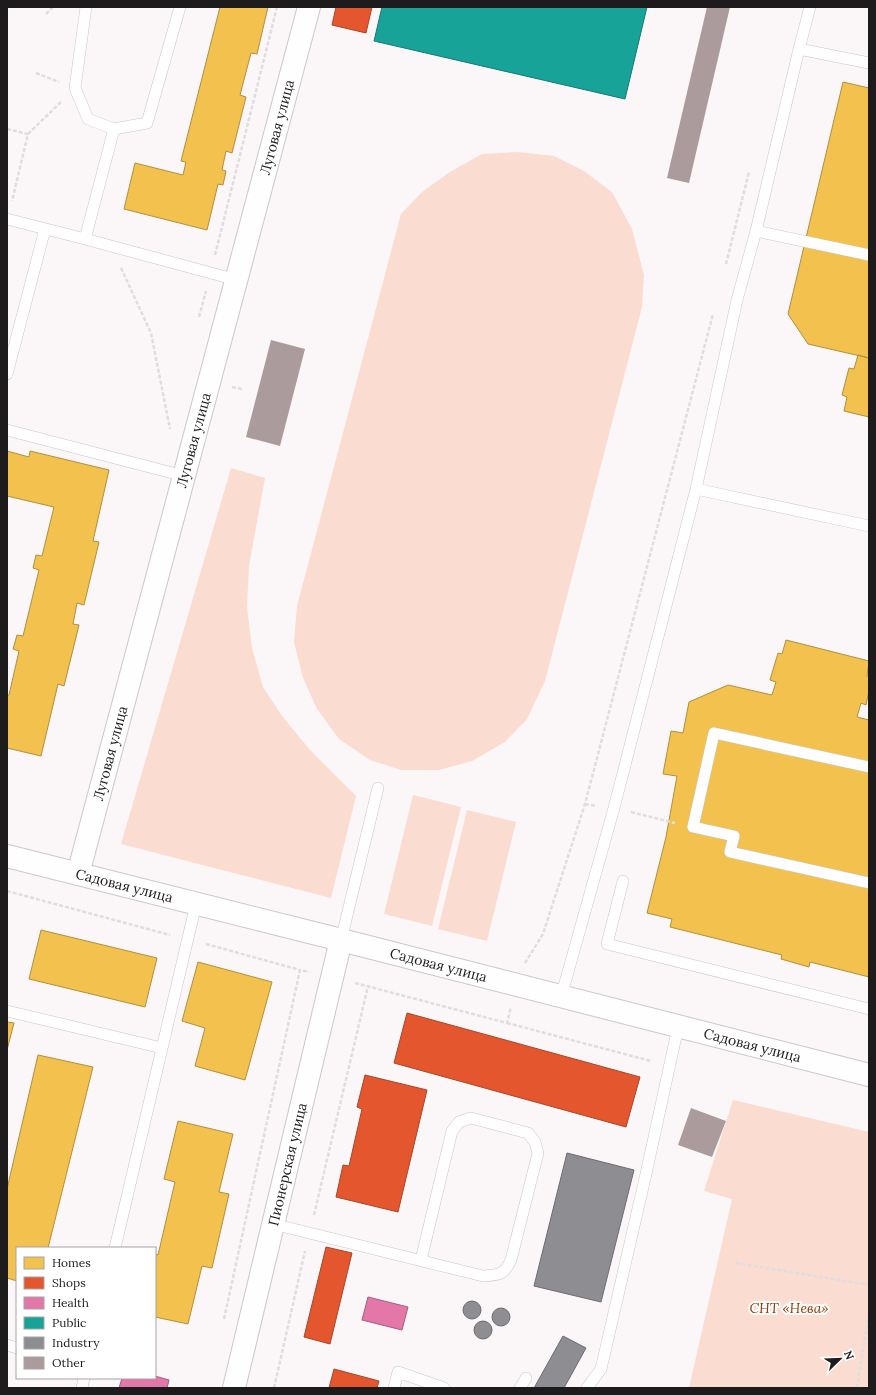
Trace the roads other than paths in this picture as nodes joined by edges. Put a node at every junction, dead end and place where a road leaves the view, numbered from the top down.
1 (86, 7) edge
2 (180, 7) edge
3 (309, 7) edge
4 (810, 7) edge
5 (798, 49) junction
6 (869, 63) edge
7 (114, 129) junction
8 (7, 219) edge
9 (45, 229) junction
10 (756, 231) junction
11 (85, 239) junction
12 (869, 255) edge
13 (237, 280) junction
14 (7, 374) edge
15 (7, 430) edge
16 (184, 476) junction
17 (696, 490) junction
18 (869, 526) edge
19 (869, 767) edge
20 (378, 788) dead end
21 (7, 856) edge
22 (78, 874) junction
23 (623, 881) dead end
24 (869, 883) edge
25 (196, 904) junction
26 (341, 940) junction
27 (561, 997) junction
28 (869, 1009) edge
29 (7, 1011) edge
30 (678, 1027) junction
31 (162, 1048) junction
32 (869, 1075) edge
33 (273, 1224) junction
34 (115, 1247) edge
35 (421, 1260) junction
36 (526, 1378) dead end
37 (234, 1388) edge
38 (394, 1388) edge
39 (444, 1388) edge
40 (520, 1388) edge
41 (587, 1388) edge

1 - 7 lane
2 - 7 lane
3 - 13 street, Луговая улица
4 - 5 lane
5 - 6 lane
5 - 10 lane
7 - 11 lane
8 - 9 lane
9 - 11 lane
9 - 14 lane
10 - 12 lane
10 - 17 lane
11 - 13 lane
13 - 16 street, Луговая улица
15 - 16 lane
16 - 22 street, Луговая улица
17 - 18 lane
17 - 27 lane
19 - 24 lane
20 - 26 lane
21 - 22 street, Садовая улица
22 - 25 street, Садовая улица
23 - 28 lane
25 - 26 street, Садовая улица
25 - 31 lane
26 - 27 street, Садовая улица
26 - 33 street, Пионерская улица
27 - 30 street, Садовая улица
29 - 31 lane
30 - 32 street, Садовая улица
30 - 41 lane
31 - 34 lane
33 - 35 lane
33 - 37 street, Пионерская улица
35 - 35 lane
36 - 40 lane
38 - 39 lane

